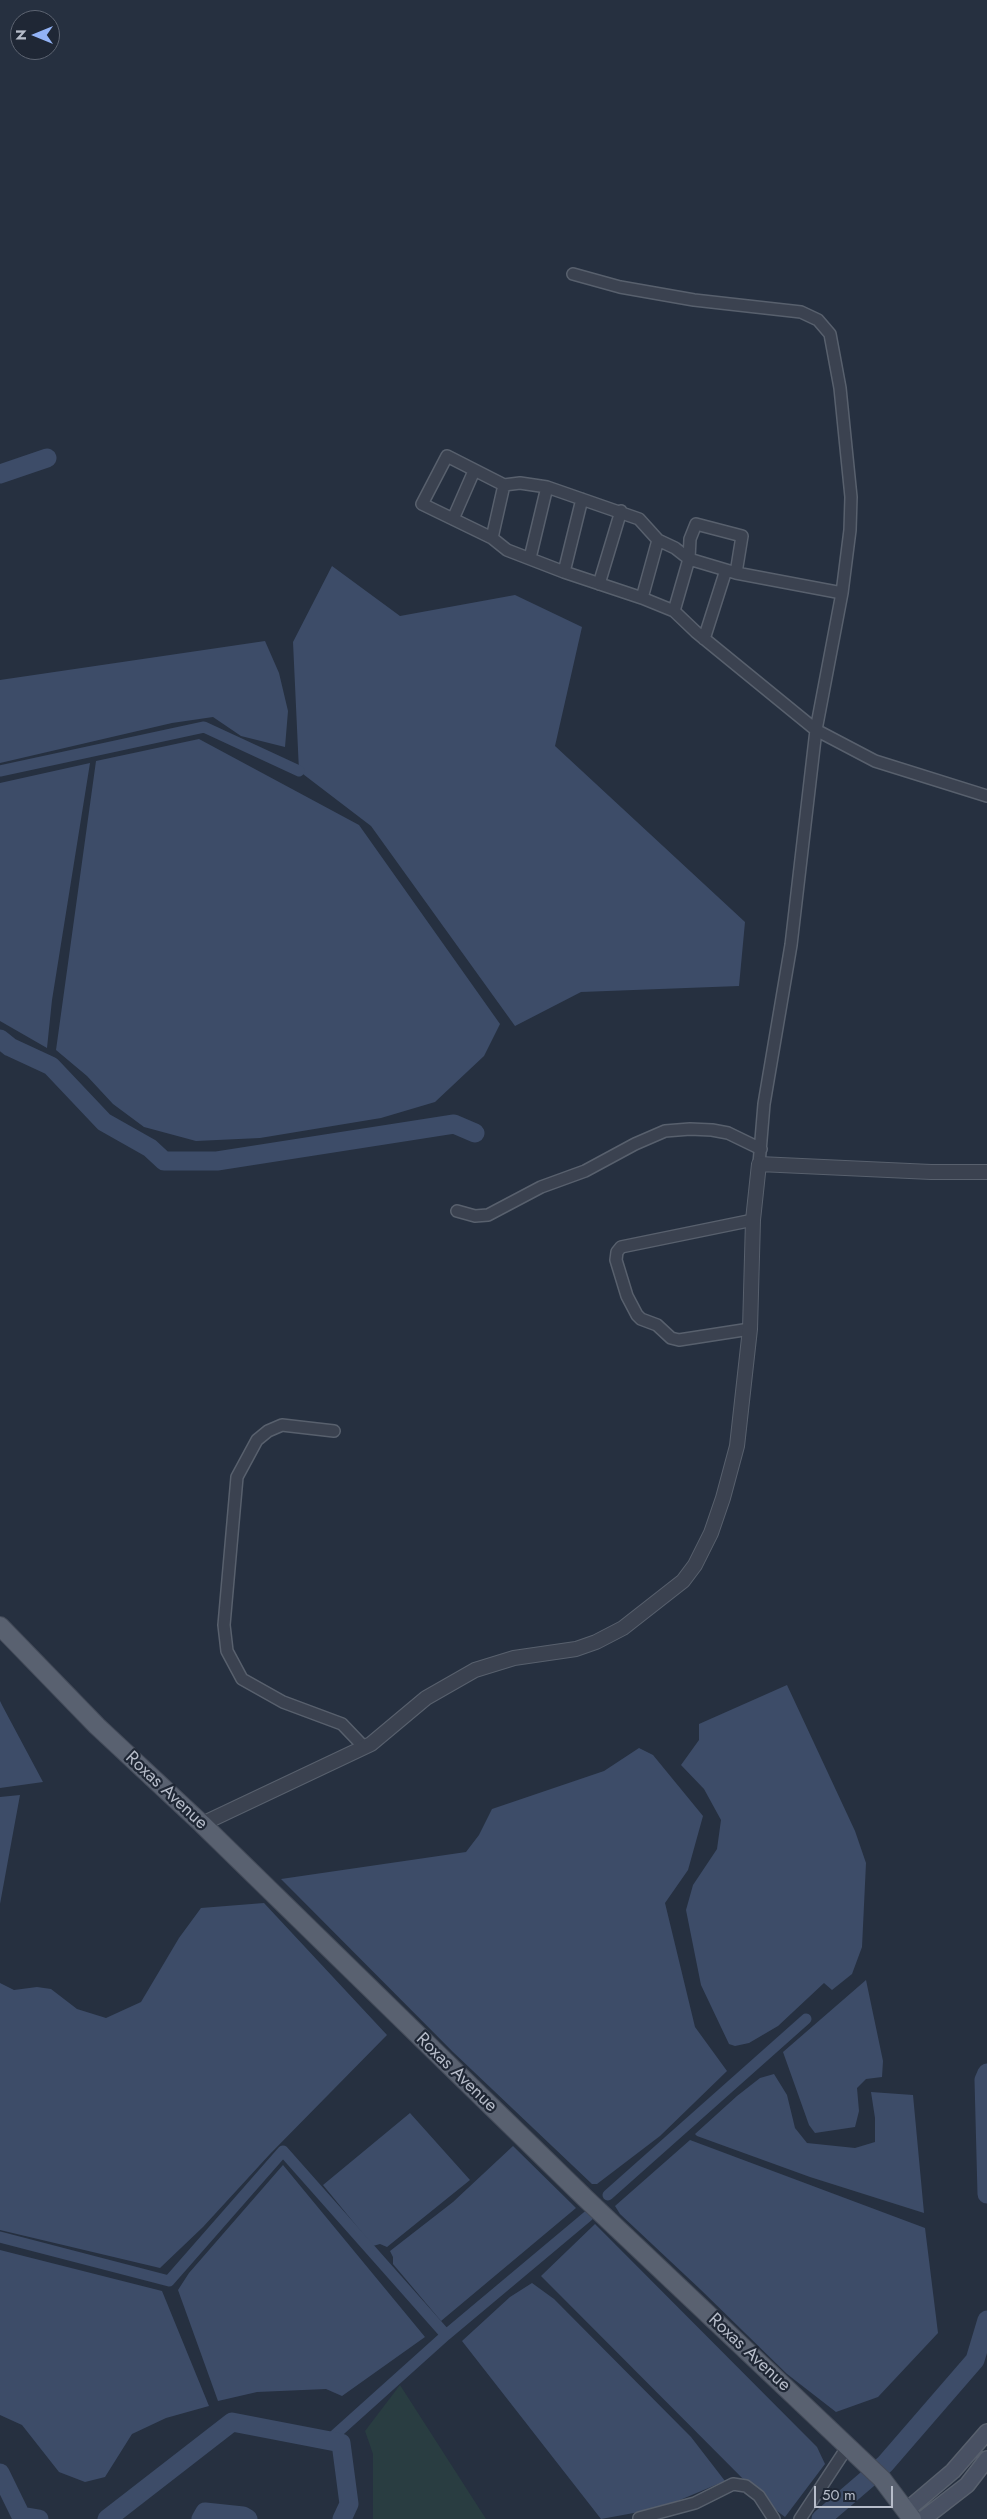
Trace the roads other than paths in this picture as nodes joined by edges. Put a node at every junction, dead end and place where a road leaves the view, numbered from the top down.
1 (573, 274) dead end
2 (474, 471) junction
3 (504, 485) junction
4 (547, 488) junction
5 (582, 499) junction
6 (621, 512) junction
7 (453, 518) junction
8 (492, 538) junction
9 (658, 540) junction
10 (530, 558) junction
11 (689, 559) junction
12 (731, 571) junction
13 (564, 572) junction
14 (599, 584) junction
15 (842, 593) junction
16 (642, 598) junction
17 (674, 611) junction
18 (704, 639) junction
19 (816, 730) junction
20 (987, 796) edge
21 (761, 1149) junction
22 (759, 1164) junction
23 (987, 1172) edge
24 (457, 1212) dead end
25 (753, 1220) junction
26 (750, 1329) junction
27 (334, 1431) dead end
28 (0, 1626) edge
29 (364, 1747) junction
30 (202, 1824) junction
31 (987, 2432) edge
32 (851, 2449) junction
33 (987, 2459) edge
34 (910, 2515) edge
35 (639, 2518) edge
36 (774, 2519) edge
37 (800, 2519) edge
38 (924, 2519) edge

1 - 15 street
2 - 3 street
2 - 7 street
2 - 7 street
3 - 4 street
3 - 8 street
4 - 5 street
4 - 10 street
5 - 6 street
5 - 13 street
6 - 9 street
6 - 14 street
7 - 8 street
8 - 10 street
9 - 11 street
9 - 16 street
10 - 13 street
11 - 12 street
11 - 12 street
11 - 17 street
12 - 15 street
12 - 18 street
13 - 14 street
14 - 16 street
15 - 19 street
16 - 17 street
17 - 18 street
18 - 19 street
19 - 20 street
19 - 21 street
21 - 22 street
21 - 24 street
22 - 23 street
22 - 25 street
25 - 26 street
25 - 26 street
26 - 29 street
27 - 29 street
28 - 30 main road, Roxas Avenue
29 - 30 street
30 - 32 main road, Roxas Avenue
31 - 34 main road
32 - 34 main road, Roxas Avenue
32 - 37 street
33 - 38 main road
35 - 36 street

